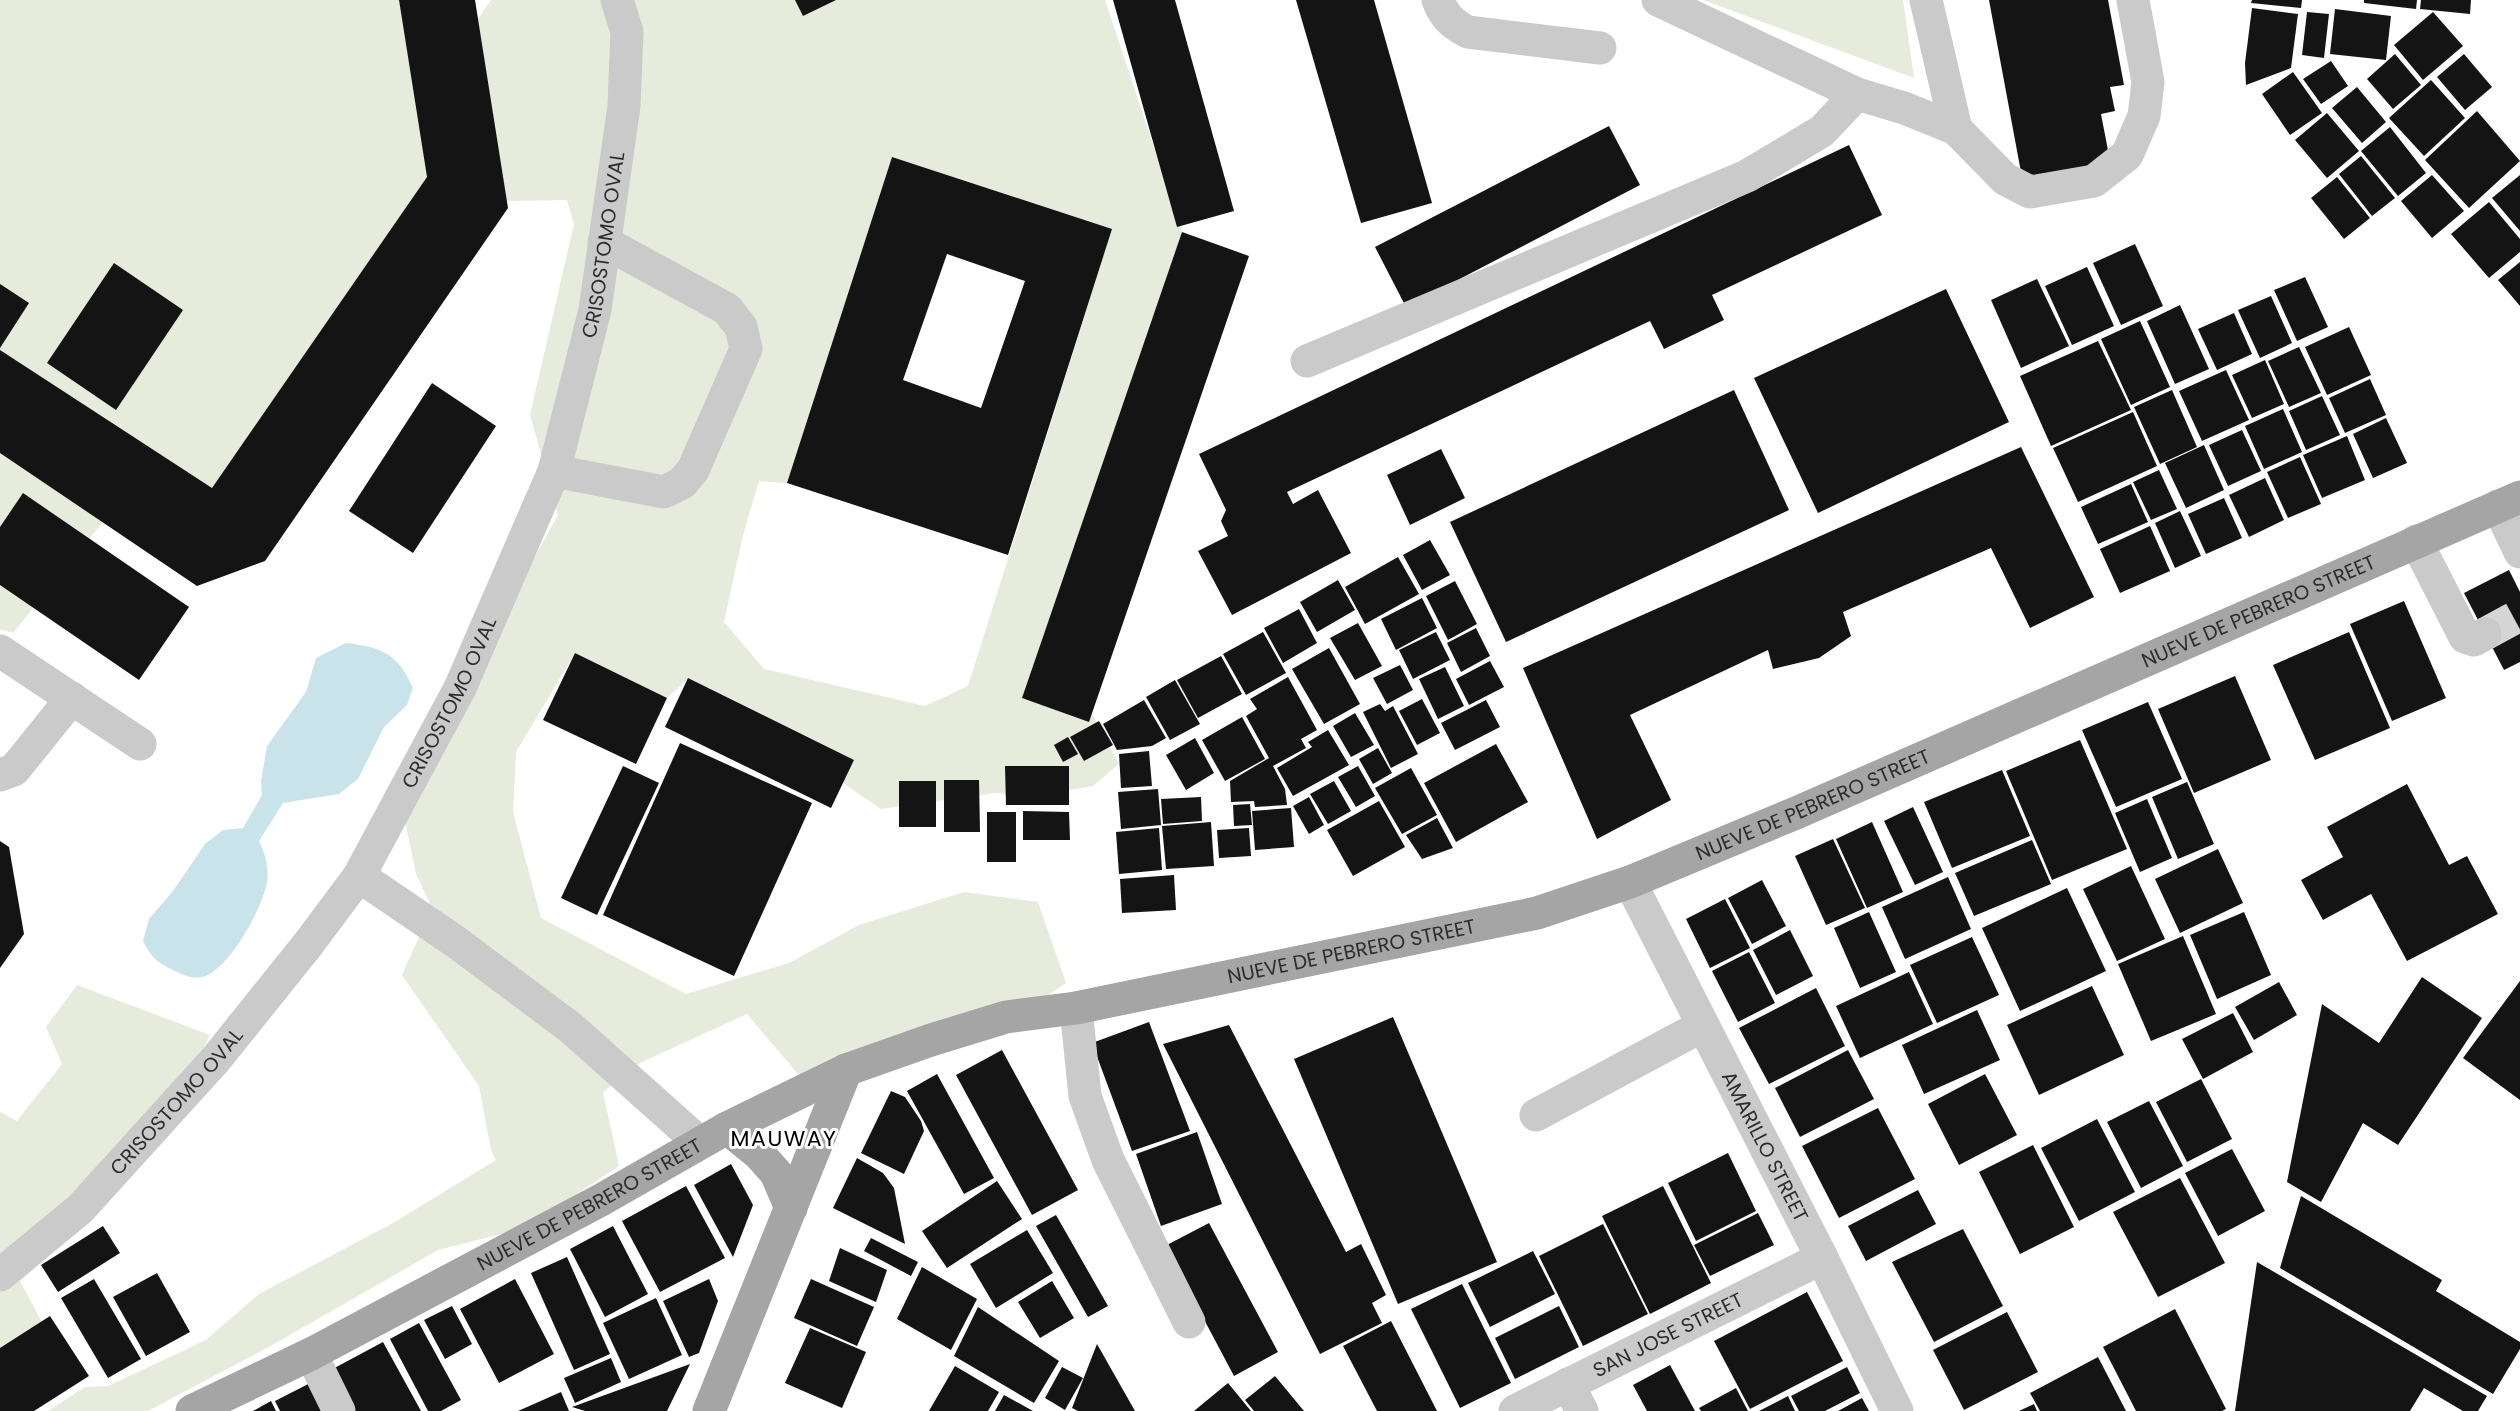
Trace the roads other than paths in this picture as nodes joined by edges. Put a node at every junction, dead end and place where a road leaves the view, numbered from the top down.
1 (617, 0) edge
2 (1438, 0) edge
3 (1658, 0) edge
4 (1926, 0) edge
5 (2133, 0) edge
6 (1600, 48) dead end
7 (1857, 94) junction
8 (1956, 129) junction
9 (604, 242) junction
10 (1307, 361) dead end
11 (554, 471) junction
12 (2509, 501) edge
13 (2416, 542) junction
14 (2520, 552) edge
15 (2485, 634) tunnel mouth
16 (0, 651) edge
17 (72, 698) junction
18 (140, 744) dead end
19 (0, 775) edge
20 (1630, 882) junction
21 (353, 884) junction
22 (1076, 1008) junction
23 (1702, 1026) junction
24 (846, 1070) junction
25 (1536, 1115) dead end
26 (702, 1142) junction
27 (791, 1208) junction
28 (1822, 1258) junction
29 (0, 1275) edge
30 (1189, 1322) dead end
31 (311, 1354) junction
32 (1575, 1398) edge
33 (192, 1411) edge
34 (339, 1411) edge
35 (710, 1411) edge
36 (1515, 1411) edge
37 (1897, 1411) edge

1 - 9 street, CRISOSTOMO OVAL
2 - 6 street
3 - 7 street
4 - 8 street
5 - 8 street
7 - 8 street
7 - 10 street
9 - 11 street, CRISOSTOMO OVAL
9 - 11 street
11 - 21 street, CRISOSTOMO OVAL
12 - 13 main road, NUEVE DE PEBRERO STREET
12 - 14 street
13 - 15 street
13 - 20 main road, NUEVE DE PEBRERO STREET
16 - 17 street
17 - 18 street
17 - 19 street
20 - 22 main road, NUEVE DE PEBRERO STREET
20 - 23 street, AMARILLO STREET
21 - 26 street
21 - 29 street, CRISOSTOMO OVAL
22 - 24 main road, NUEVE DE PEBRERO STREET
22 - 30 street
23 - 25 street
23 - 28 street, AMARILLO STREET
24 - 26 main road, NUEVE DE PEBRERO STREET
24 - 27 main road
26 - 27 main road
26 - 31 main road, NUEVE DE PEBRERO STREET
27 - 35 main road
28 - 32 street, SAN JOSE STREET
28 - 37 street, AMARILLO STREET
31 - 33 main road, NUEVE DE PEBRERO STREET
31 - 34 street
32 - 36 street, SAN JOSE STREET

